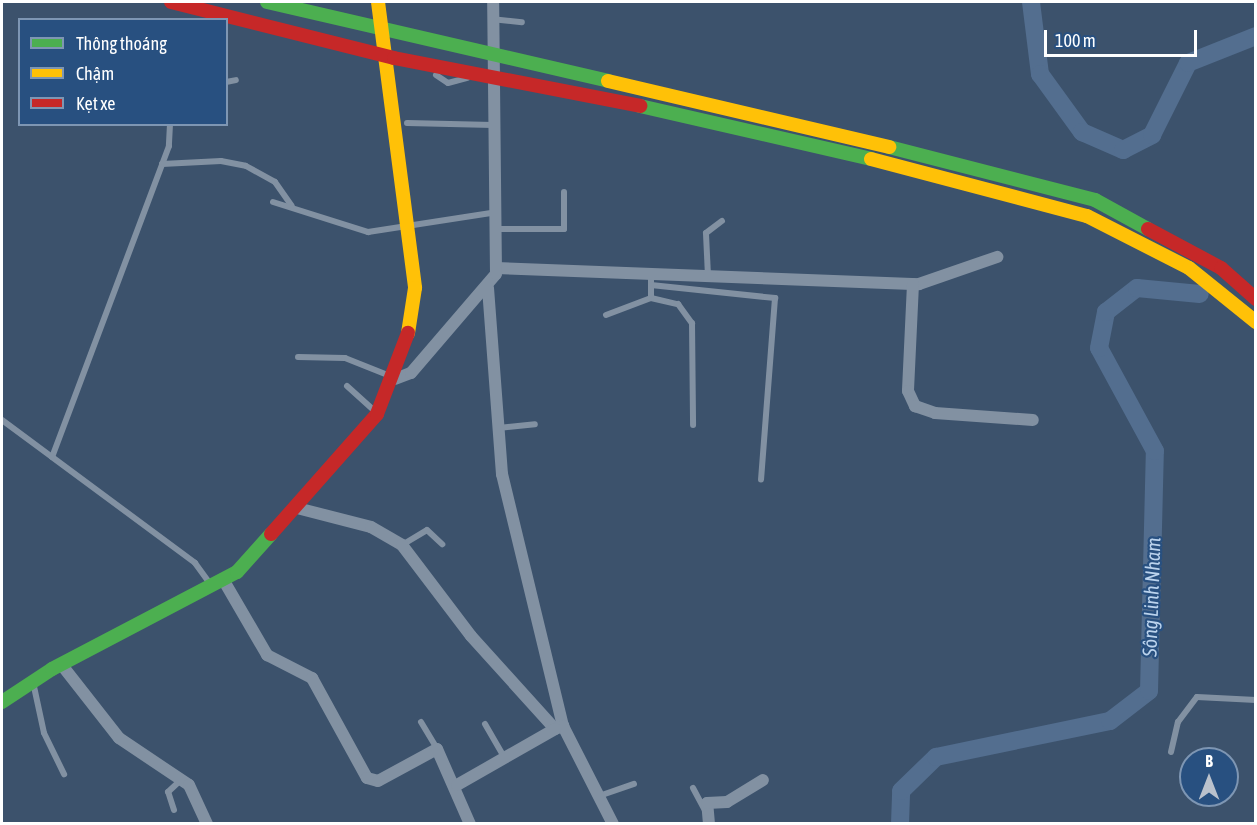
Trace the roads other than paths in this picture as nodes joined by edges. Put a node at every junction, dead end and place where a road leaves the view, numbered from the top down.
1 (171, 2) edge
2 (267, 2) edge
3 (378, 2) edge
4 (493, 2) edge
5 (490, 19) junction
6 (522, 21) dead end
7 (378, 29) junction
8 (490, 54) junction
9 (381, 55) junction
10 (490, 73) junction
11 (436, 75) dead end
12 (236, 80) dead end
13 (228, 82) edge
14 (406, 123) dead end
15 (493, 125) junction
16 (170, 126) edge
17 (162, 164) junction
18 (564, 192) dead end
19 (273, 202) dead end
20 (292, 206) junction
21 (497, 212) junction
22 (722, 221) dead end
23 (407, 227) junction
24 (498, 229) junction
25 (997, 257) dead end
26 (496, 268) junction
27 (708, 276) junction
28 (651, 280) junction
29 (913, 284) junction
30 (488, 288) junction
31 (651, 298) junction
32 (1256, 299) edge
33 (606, 315) dead end
34 (1256, 322) edge
35 (298, 357) dead end
36 (395, 379) junction
37 (347, 386) dead end
38 (377, 414) junction
39 (2, 420) edge
40 (1033, 420) dead end
41 (535, 424) dead end
42 (693, 425) dead end
43 (498, 428) junction
44 (52, 457) junction
45 (761, 479) dead end
46 (297, 508) junction
47 (441, 544) dead end
48 (402, 545) junction
49 (218, 584) junction
50 (61, 664) junction
51 (33, 681) junction
52 (1256, 700) edge
53 (2, 702) edge
54 (421, 722) dead end
55 (484, 724) dead end
56 (559, 727) junction
57 (437, 749) junction
58 (1171, 753) dead end
59 (505, 758) junction
60 (64, 774) dead end
61 (182, 778) junction
62 (763, 780) dead end
63 (634, 784) dead end
64 (457, 785) junction
65 (693, 788) dead end
66 (599, 797) junction
67 (704, 809) junction
68 (174, 810) dead end
69 (207, 824) edge
70 (470, 824) edge
71 (612, 824) edge
72 (709, 824) edge

1 - 9 main road
2 - 7 main road
3 - 7 main road
4 - 5 street
5 - 6 lane
5 - 8 street
7 - 8 main road
7 - 9 main road
8 - 10 street
8 - 32 main road
9 - 10 main road
9 - 23 main road
10 - 11 lane
10 - 15 street
10 - 34 main road
12 - 13 lane
14 - 15 lane
15 - 21 street
16 - 17 lane
17 - 20 lane
17 - 44 lane
18 - 24 lane
19 - 20 lane
20 - 23 lane
21 - 23 lane
21 - 24 street
22 - 27 lane
23 - 36 main road
24 - 26 street
25 - 29 street
26 - 28 street
26 - 30 street
27 - 28 street
27 - 29 street
28 - 31 lane
28 - 45 lane
29 - 40 street
30 - 36 street
30 - 43 street
31 - 33 lane
31 - 42 lane
35 - 36 lane
36 - 38 main road
37 - 38 lane
38 - 46 main road
39 - 44 lane
41 - 43 lane
43 - 56 street
44 - 49 lane
46 - 48 street
46 - 49 main road
47 - 48 lane
48 - 56 street
49 - 50 main road
49 - 57 street
50 - 51 main road
50 - 61 street
51 - 53 main road
51 - 60 lane
52 - 58 lane
54 - 57 lane
55 - 59 lane
56 - 59 street
56 - 66 street
57 - 64 street
59 - 64 street
61 - 68 lane
61 - 69 street
62 - 67 street
63 - 66 lane
64 - 70 street
65 - 67 lane
66 - 71 street
67 - 72 street

